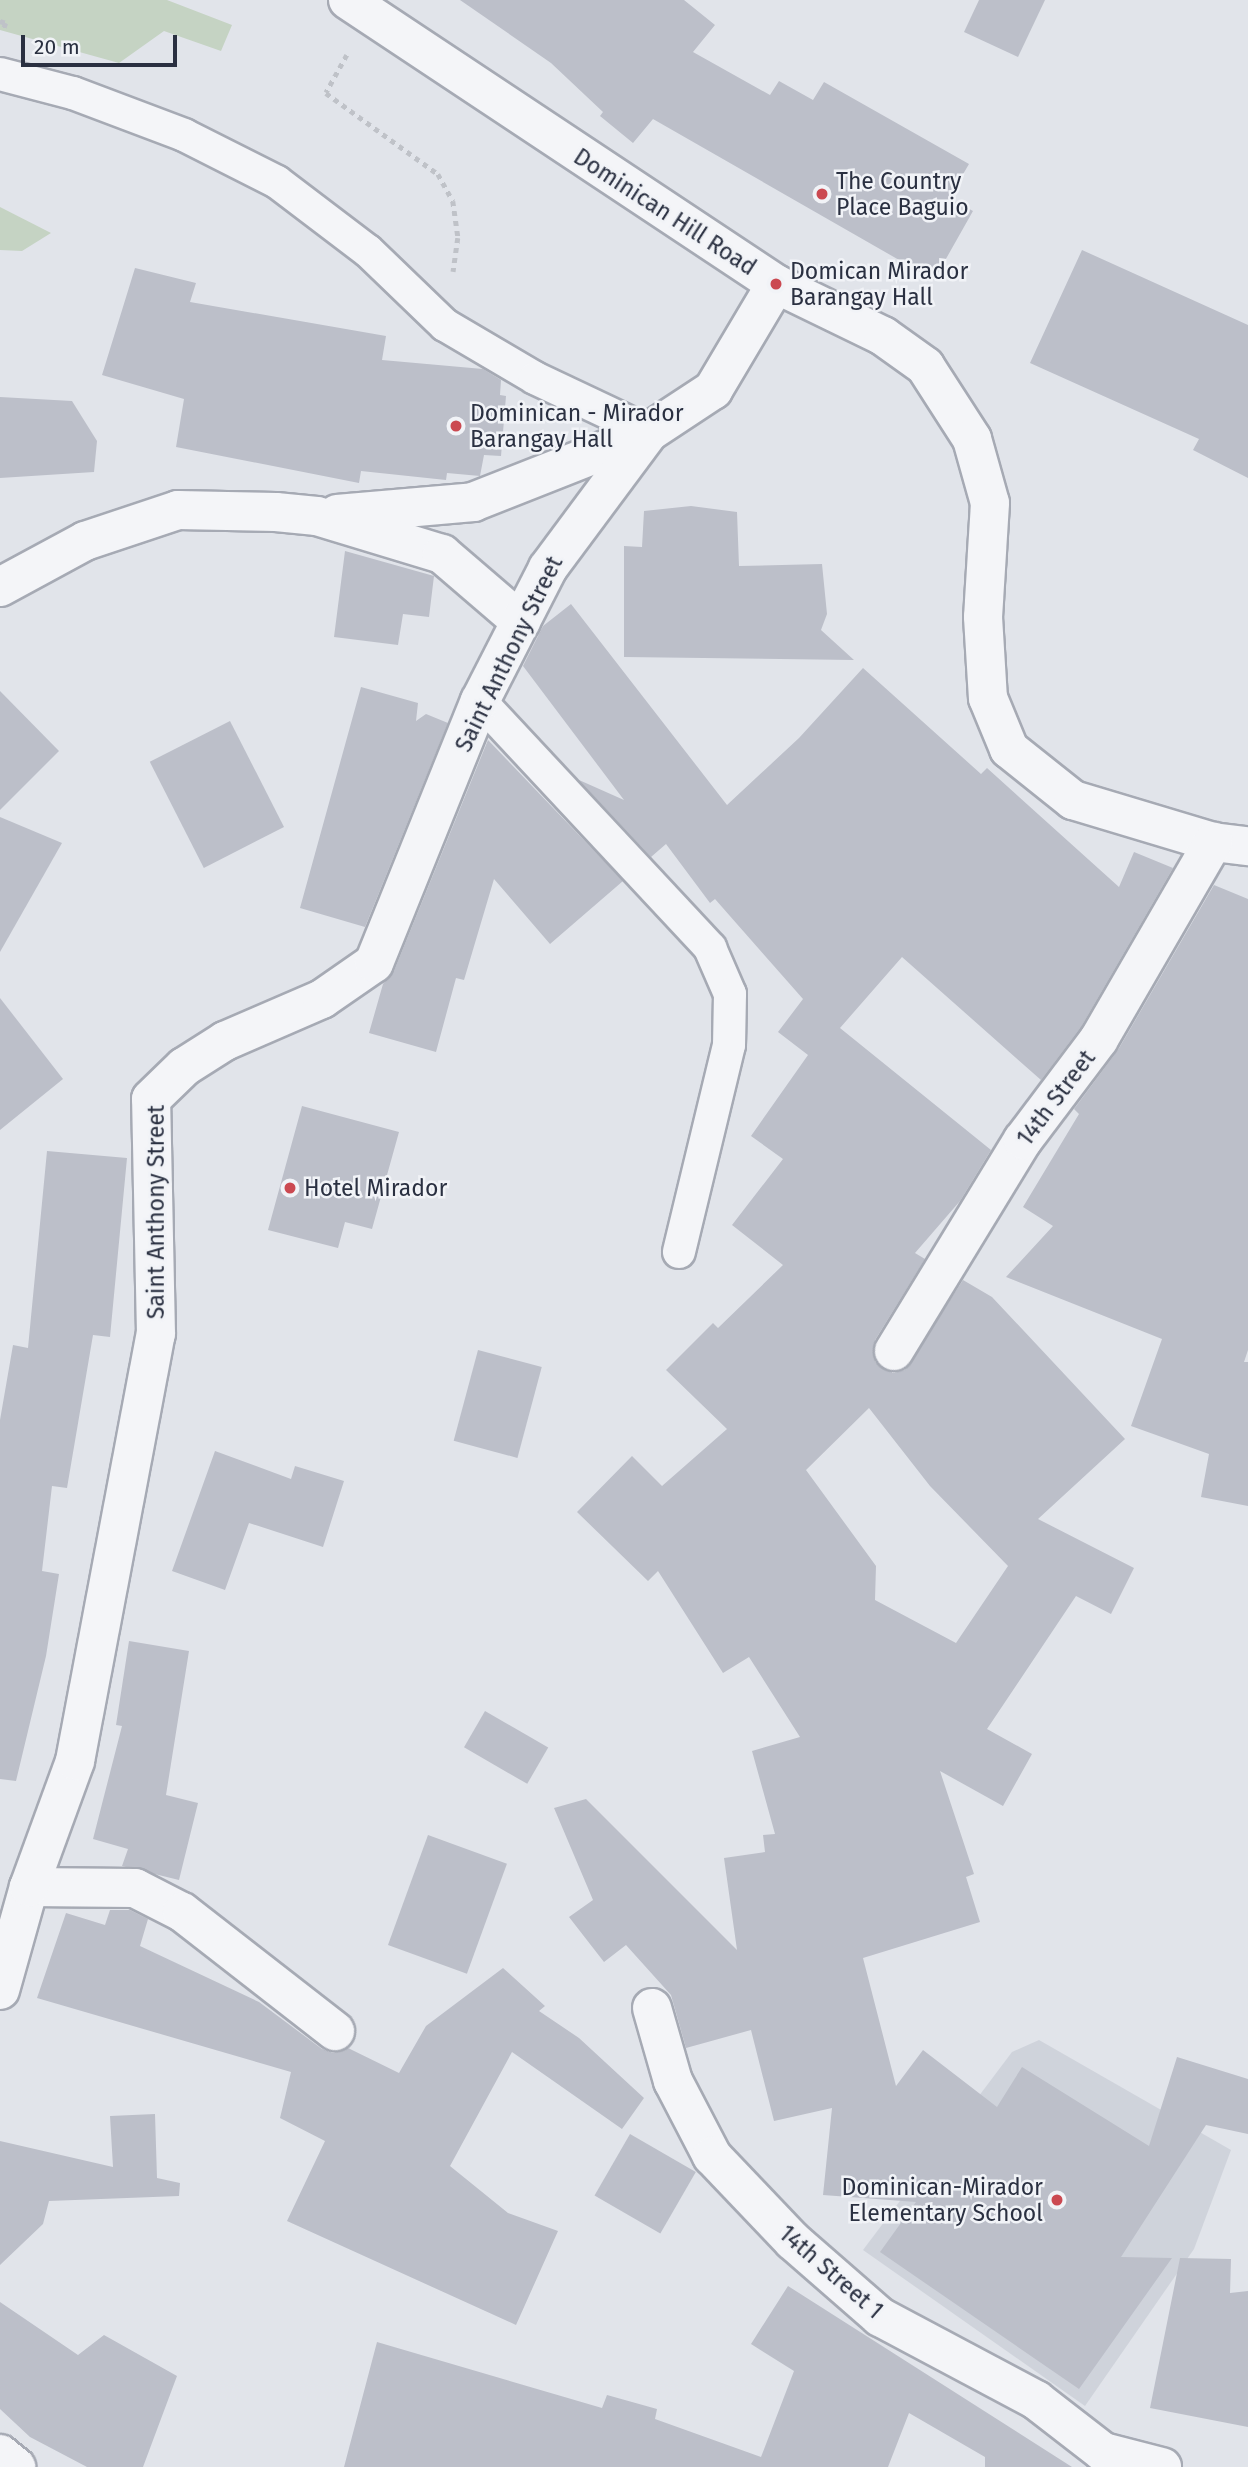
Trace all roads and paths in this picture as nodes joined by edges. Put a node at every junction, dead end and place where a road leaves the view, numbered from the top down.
1 (359, 6) edge
2 (0, 74) edge
3 (776, 285) junction
4 (445, 325) junction
5 (649, 432) junction
6 (317, 516) junction
7 (0, 587) edge
8 (521, 622) junction
9 (480, 701) junction
10 (1231, 844) edge
11 (679, 1252) dead end
12 (894, 1351) dead end
13 (29, 1887) junction
14 (0, 1990) edge
15 (652, 2008) dead end
16 (335, 2031) dead end
17 (0, 2454) edge
18 (1101, 2460) edge
19 (16, 2467) edge
20 (1162, 2467) edge

1 - 3 street, Dominican Hill Road
1 - 4 path
2 - 4 lane
3 - 5 street, Saint Anthony Street
3 - 10 street, Dominican Hill Road
4 - 5 lane
5 - 6 street
5 - 8 street, Saint Anthony Street
6 - 7 street
6 - 8 street
8 - 9 street, Saint Anthony Street
9 - 11 lane
9 - 13 street, Saint Anthony Street
10 - 12 street, 14th Street
13 - 14 street, Saint Anthony Street
13 - 16 street
15 - 18 street, 14th Street 1
17 - 19 street
18 - 20 street, 14th Street 1

